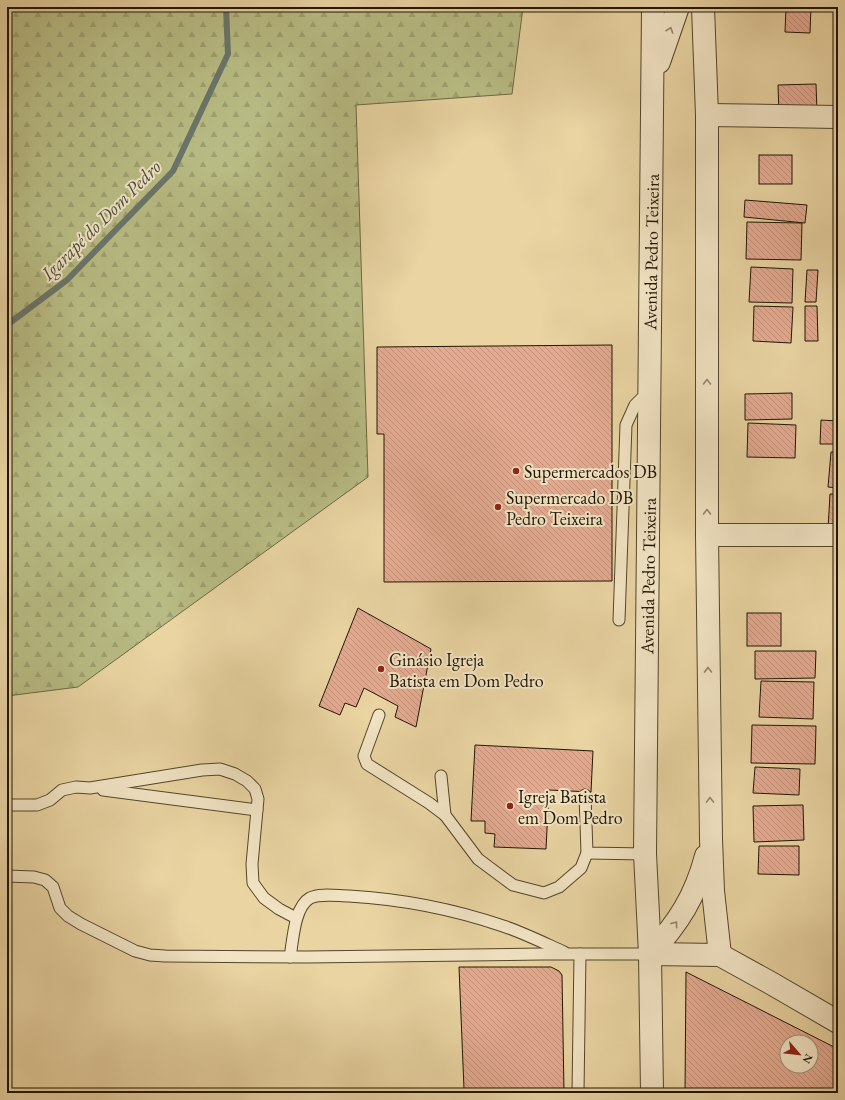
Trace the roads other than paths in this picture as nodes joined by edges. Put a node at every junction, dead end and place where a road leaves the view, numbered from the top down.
1 (653, 7) edge
2 (678, 7) edge
3 (703, 7) edge
4 (653, 80) junction
5 (707, 115) junction
6 (838, 117) edge
7 (650, 390) junction
8 (707, 535) junction
9 (838, 535) edge
10 (619, 620) dead end
11 (379, 715) dead end
12 (441, 776) dead end
13 (90, 788) junction
14 (585, 795) dead end
15 (7, 805) edge
16 (257, 810) junction
17 (445, 815) junction
18 (711, 839) junction
19 (587, 853) junction
20 (645, 854) junction
21 (7, 876) edge
22 (296, 918) junction
23 (574, 954) junction
24 (650, 954) junction
25 (720, 955) junction
26 (290, 957) junction
27 (838, 1022) edge
28 (578, 1092) dead end
29 (652, 1093) edge

1 - 4 street, Avenida Pedro Teixeira
4 -> 2 street
3 - 5 street
4 - 7 street, Avenida Pedro Teixeira
5 - 6 street
8 -> 5 street
7 - 10 lane
7 - 20 street, Avenida Pedro Teixeira
8 - 9 street
18 -> 8 street
11 - 17 lane
12 - 17 lane
13 - 15 lane
13 - 16 lane
13 - 16 lane
14 - 19 lane
16 - 22 lane
17 - 19 lane
24 -> 18 street
18 - 25 street
19 - 20 lane
20 - 24 street, Avenida Pedro Teixeira
21 - 26 lane
22 - 23 lane
22 - 26 lane
23 - 24 lane
23 - 26 lane
23 - 28 lane
24 - 25 street
24 - 29 street, Avenida Pedro Teixeira
25 - 27 street

